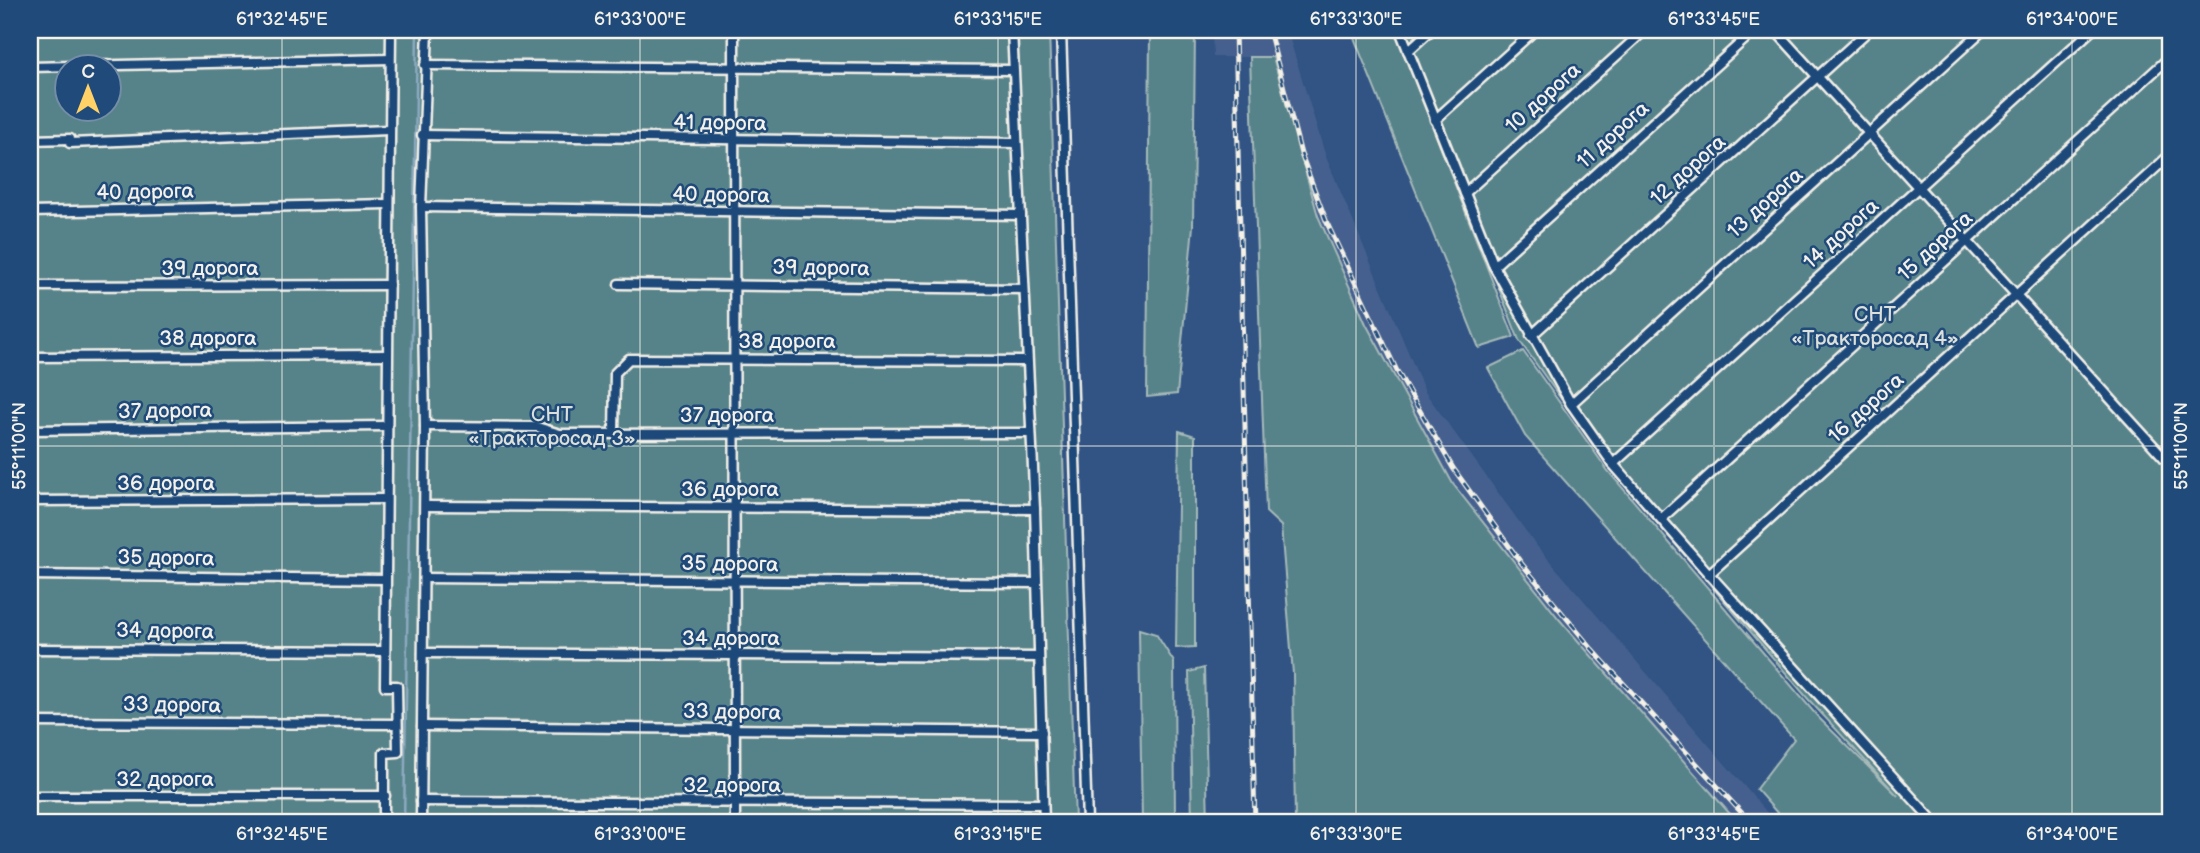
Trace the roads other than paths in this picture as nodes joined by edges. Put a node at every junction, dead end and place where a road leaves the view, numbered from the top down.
1 (391, 30) edge
2 (428, 30) edge
3 (734, 30) edge
4 (1012, 30) edge
5 (1061, 30) edge
6 (1400, 30) edge
7 (1431, 30) edge
8 (1535, 30) edge
9 (1645, 30) edge
10 (1755, 30) edge
11 (1775, 30) edge
12 (1869, 30) edge
13 (1983, 30) edge
14 (2092, 30) edge
15 (1408, 51) junction
16 (2170, 57) edge
17 (390, 59) junction
18 (425, 65) junction
19 (30, 66) edge
20 (734, 68) junction
21 (1013, 70) junction
22 (1817, 76) junction
23 (1435, 121) junction
24 (388, 130) junction
25 (1869, 134) junction
26 (422, 135) junction
27 (30, 140) edge
28 (736, 141) junction
29 (1017, 143) junction
30 (2170, 155) edge
31 (1918, 187) junction
32 (1465, 193) junction
33 (387, 204) junction
34 (421, 207) junction
35 (30, 212) edge
36 (736, 213) junction
37 (1021, 215) junction
38 (1967, 241) junction
39 (1494, 265) junction
40 (619, 284) dead end
41 (736, 284) junction
42 (389, 285) junction
43 (30, 286) edge
44 (1023, 289) junction
45 (2016, 295) junction
46 (1531, 336) junction
47 (387, 355) junction
48 (30, 357) edge
49 (735, 358) junction
50 (1026, 361) junction
51 (1571, 404) junction
52 (385, 426) junction
53 (425, 426) junction
54 (30, 430) edge
55 (737, 432) junction
56 (1030, 432) junction
57 (614, 434) junction
58 (1614, 464) junction
59 (2170, 464) edge
60 (386, 499) junction
61 (30, 502) edge
62 (425, 506) junction
63 (736, 506) junction
64 (1035, 509) junction
65 (1662, 518) junction
66 (1709, 574) junction
67 (30, 575) edge
68 (424, 578) junction
69 (385, 579) junction
70 (737, 582) junction
71 (1036, 583) junction
72 (30, 649) edge
73 (385, 651) junction
74 (423, 653) junction
75 (737, 656) junction
76 (1038, 657) junction
77 (30, 722) edge
78 (397, 724) junction
79 (422, 726) junction
80 (737, 730) junction
81 (1042, 732) junction
82 (30, 796) edge
83 (385, 796) junction
84 (421, 801) junction
85 (735, 802) junction
86 (1043, 804) junction
87 (384, 823) edge
88 (421, 823) edge
89 (735, 823) edge
90 (1044, 823) edge
91 (1087, 823) edge
92 (1935, 823) edge

1 - 17 street
2 - 18 street
3 - 20 street
4 - 21 street
5 - 91 street
6 - 15 street
7 - 15 street
8 - 23 street
9 - 32 street, 10 дорога
10 - 39 street, 11 дорога
11 - 22 street
12 - 22 street, 12 дорога
13 - 25 street, 13 дорога
14 - 31 street, 14 дорога
15 - 23 street
16 - 38 street, 15 дорога
17 - 19 street
17 - 24 street
18 - 20 street
18 - 26 street
20 - 21 street
20 - 28 street
21 - 29 street
22 - 25 street
22 - 46 street, 12 дорога
23 - 32 street
24 - 27 street
24 - 33 street
25 - 31 street
25 - 51 street, 13 дорога
26 - 28 street, 41 дорога
26 - 34 street
28 - 29 street, 41 дорога
28 - 36 street
29 - 37 street
30 - 45 street, 16 дорога
31 - 38 street
31 - 58 street, 14 дорога
32 - 39 street
33 - 35 street, 40 дорога
33 - 42 street
34 - 36 street, 40 дорога
34 - 53 street
36 - 37 street, 40 дорога
36 - 41 street
37 - 44 street
38 - 45 street
38 - 65 street, 15 дорога
39 - 46 street
40 - 41 street, 39 дорога
41 - 44 street, 39 дорога
41 - 49 street
42 - 43 street, 39 дорога
42 - 47 street
44 - 50 street
45 - 59 street
45 - 66 street, 16 дорога
46 - 51 street
47 - 48 street, 38 дорога
47 - 52 street
49 - 50 street, 38 дорога
49 - 55 street
49 - 57 street, 38 дорога
50 - 56 street
51 - 58 street
52 - 54 street, 37 дорога
52 - 60 street
53 - 57 street, 37 дорога
53 - 62 street
55 - 56 street, 37 дорога
55 - 57 street, 37 дорога
55 - 63 street
56 - 64 street
58 - 65 street
60 - 61 street, 36 дорога
60 - 69 street
62 - 63 street, 36 дорога
62 - 68 street
63 - 64 street, 36 дорога
63 - 70 street
64 - 71 street
65 - 66 street
66 - 92 street
67 - 69 street, 35 дорога
68 - 70 street, 35 дорога
68 - 74 street
69 - 73 street
70 - 71 street, 35 дорога
70 - 75 street
71 - 76 street
72 - 73 street, 34 дорога
73 - 78 street
74 - 75 street, 34 дорога
74 - 79 street
75 - 76 street, 34 дорога
75 - 80 street
76 - 81 street
77 - 78 street, 33 дорога
78 - 83 street
79 - 80 street, 33 дорога
79 - 84 street
80 - 81 street, 33 дорога
80 - 85 street
81 - 86 street
82 - 83 street, 32 дорога
83 - 87 street
84 - 85 street, 32 дорога
84 - 88 street
85 - 86 street, 32 дорога
85 - 89 street
86 - 90 street

